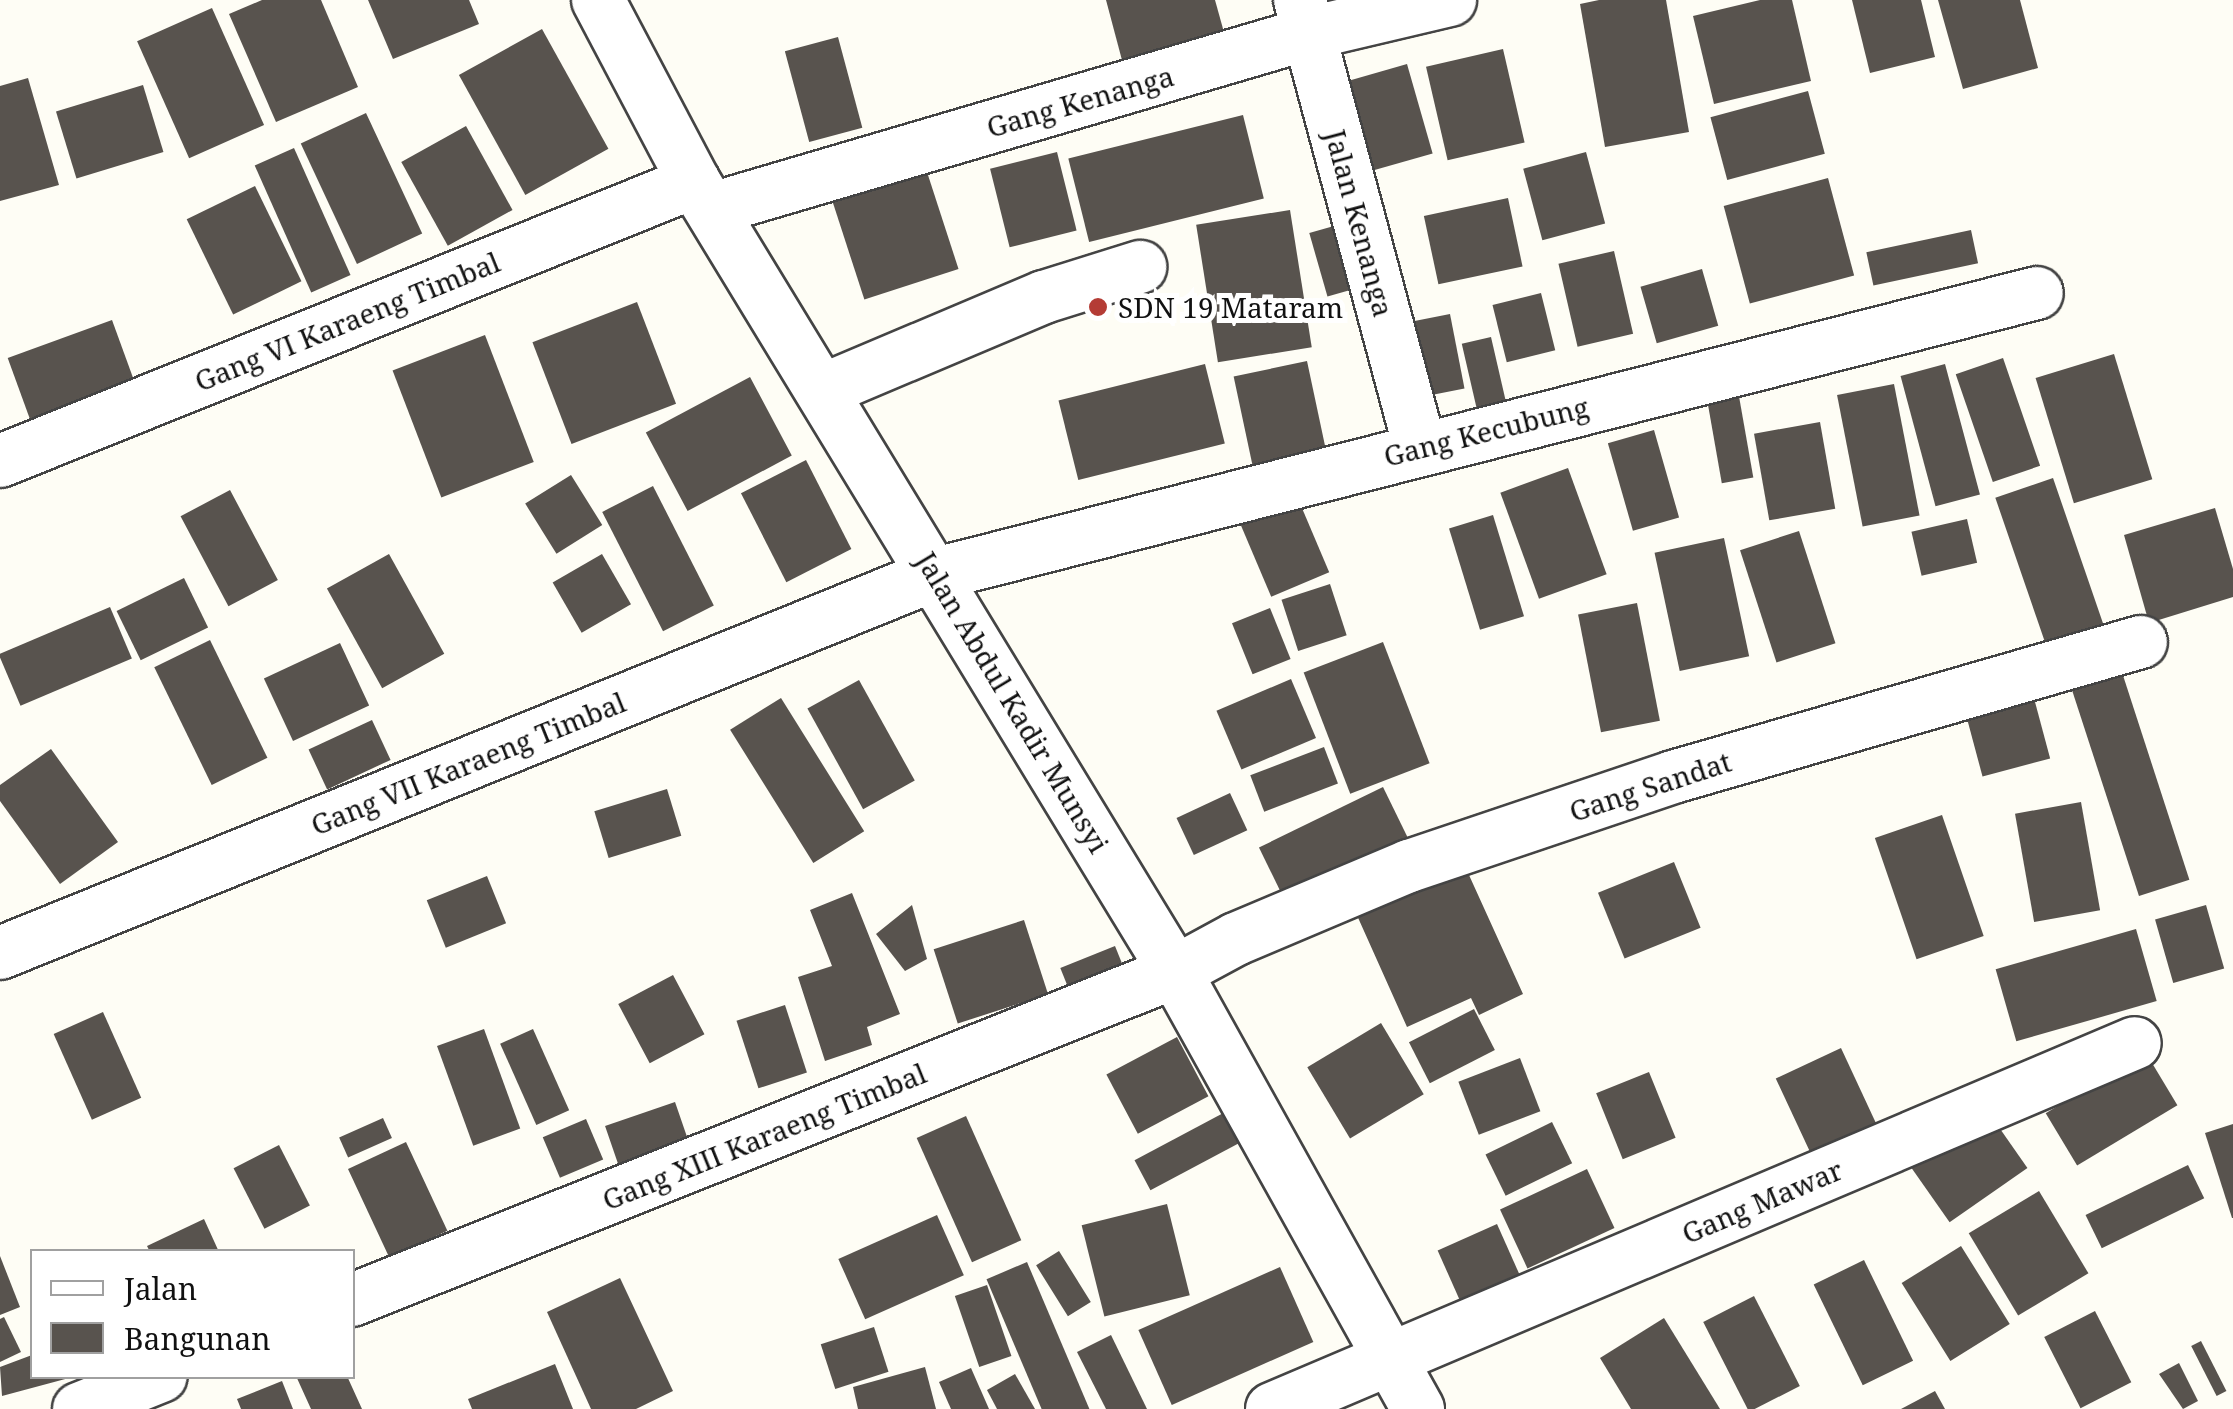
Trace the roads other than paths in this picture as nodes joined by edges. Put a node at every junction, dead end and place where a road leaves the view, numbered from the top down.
1 (598, 0) edge
2 (1450, 0) edge
3 (1305, 16) edge
4 (703, 196) junction
5 (1140, 267) dead end
6 (2036, 293) dead end
7 (826, 389) junction
8 (1420, 447) junction
9 (0, 461) edge
10 (936, 574) junction
11 (2142, 642) dead end
12 (0, 953) edge
13 (1175, 972) junction
14 (2136, 1042) dead end
15 (355, 1299) edge
16 (1390, 1360) junction
17 (154, 1379) edge
18 (80, 1409) edge
19 (1272, 1409) edge
20 (1418, 1409) edge

1 - 4 street, Jalan Abdul Kadir Munsyi
2 - 3 street, Gang Kenanga
3 - 4 street, Gang Kenanga
3 - 8 street, Jalan Kenanga
4 - 7 street, Jalan Abdul Kadir Munsyi
4 - 9 street, Gang VI Karaeng Timbal
5 - 7 street
6 - 8 street, Gang Kecubung
7 - 10 street, Jalan Abdul Kadir Munsyi
8 - 10 street, Gang Kecubung
10 - 12 street, Gang VII Karaeng Timbal
10 - 13 street, Jalan Abdul Kadir Munsyi
11 - 13 street, Gang Sandat
13 - 15 street, Gang XIII Karaeng Timbal
13 - 16 street, Jalan Abdul Kadir Munsyi
14 - 16 street, Gang Mawar
16 - 19 street, Gang Mawar
16 - 20 street, Jalan Abdul Kadir Munsyi
17 - 18 street

